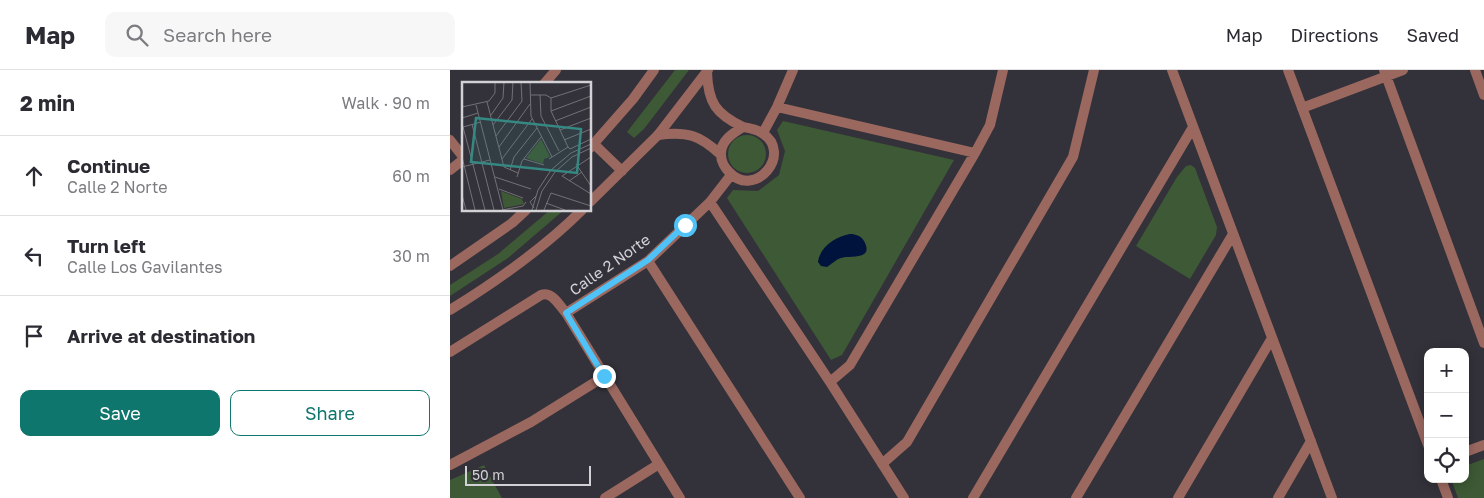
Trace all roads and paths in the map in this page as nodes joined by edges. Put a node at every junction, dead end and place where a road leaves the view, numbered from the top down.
1 (556, 70) edge
2 (654, 70) edge
3 (793, 70) edge
4 (1003, 70) edge
5 (1094, 70) edge
6 (1172, 70) edge
7 (1288, 70) edge
8 (1402, 70) edge
9 (1475, 70) edge
10 (708, 71) edge
11 (1385, 73) edge
12 (546, 82) edge
13 (1484, 95) edge
14 (778, 107) junction
15 (1302, 108) junction
16 (743, 127) junction
17 (1193, 127) junction
18 (762, 133) junction
19 (658, 135) junction
20 (450, 140) edge
21 (592, 146) edge
22 (975, 153) junction
23 (462, 155) edge
24 (720, 155) junction
25 (462, 160) edge
26 (450, 170) edge
27 (622, 171) junction
28 (731, 175) junction
29 (591, 201) edge
30 (710, 202) junction
31 (525, 211) edge
32 (581, 211) edge
33 (1233, 234) junction
34 (648, 260) junction
35 (450, 266) edge
36 (450, 310) edge
37 (566, 313) junction
38 (1272, 338) junction
39 (1484, 343) edge
40 (450, 352) edge
41 (604, 376) junction
42 (830, 382) junction
43 (1425, 438) edge
44 (1311, 442) junction
45 (1484, 445) edge
46 (1469, 451) edge
47 (659, 464) junction
48 (882, 464) junction
49 (450, 465) edge
50 (1442, 483) edge
51 (605, 498) edge
52 (680, 498) edge
53 (800, 498) edge
54 (904, 498) edge
55 (974, 498) edge
56 (1076, 498) edge
57 (1178, 498) edge
58 (1278, 498) edge
59 (1332, 498) edge
60 (1448, 498) edge

1 - 12 street
2 - 21 street
3 - 14 street
4 - 22 street
5 - 48 street
6 - 17 street
7 - 15 street
8 - 11 street
9 - 13 street
10 - 16 street
10 - 19 street
11 - 15 street
11 - 39 street
14 - 18 street
14 - 22 street
15 - 43 street
16 - 18 street
16 - 24 street
17 - 33 street
17 - 55 street
18 - 28 street
19 - 24 street
19 - 27 street
20 - 23 street
21 - 27 street
22 - 42 street
24 - 28 street
25 - 26 street
27 - 29 street
28 - 30 street, Calle 2 Norte
30 - 34 street, Calle 2 Norte
30 - 42 street
31 - 35 street
32 - 36 street
33 - 38 street
33 - 56 street
34 - 37 street, Calle 2 Norte
34 - 53 street
37 - 40 street
37 - 41 street
38 - 44 street
38 - 57 street
41 - 47 street
41 - 49 street
42 - 48 street
44 - 58 street
44 - 59 street
45 - 46 street
47 - 51 street
47 - 52 street
48 - 54 street
50 - 60 street

